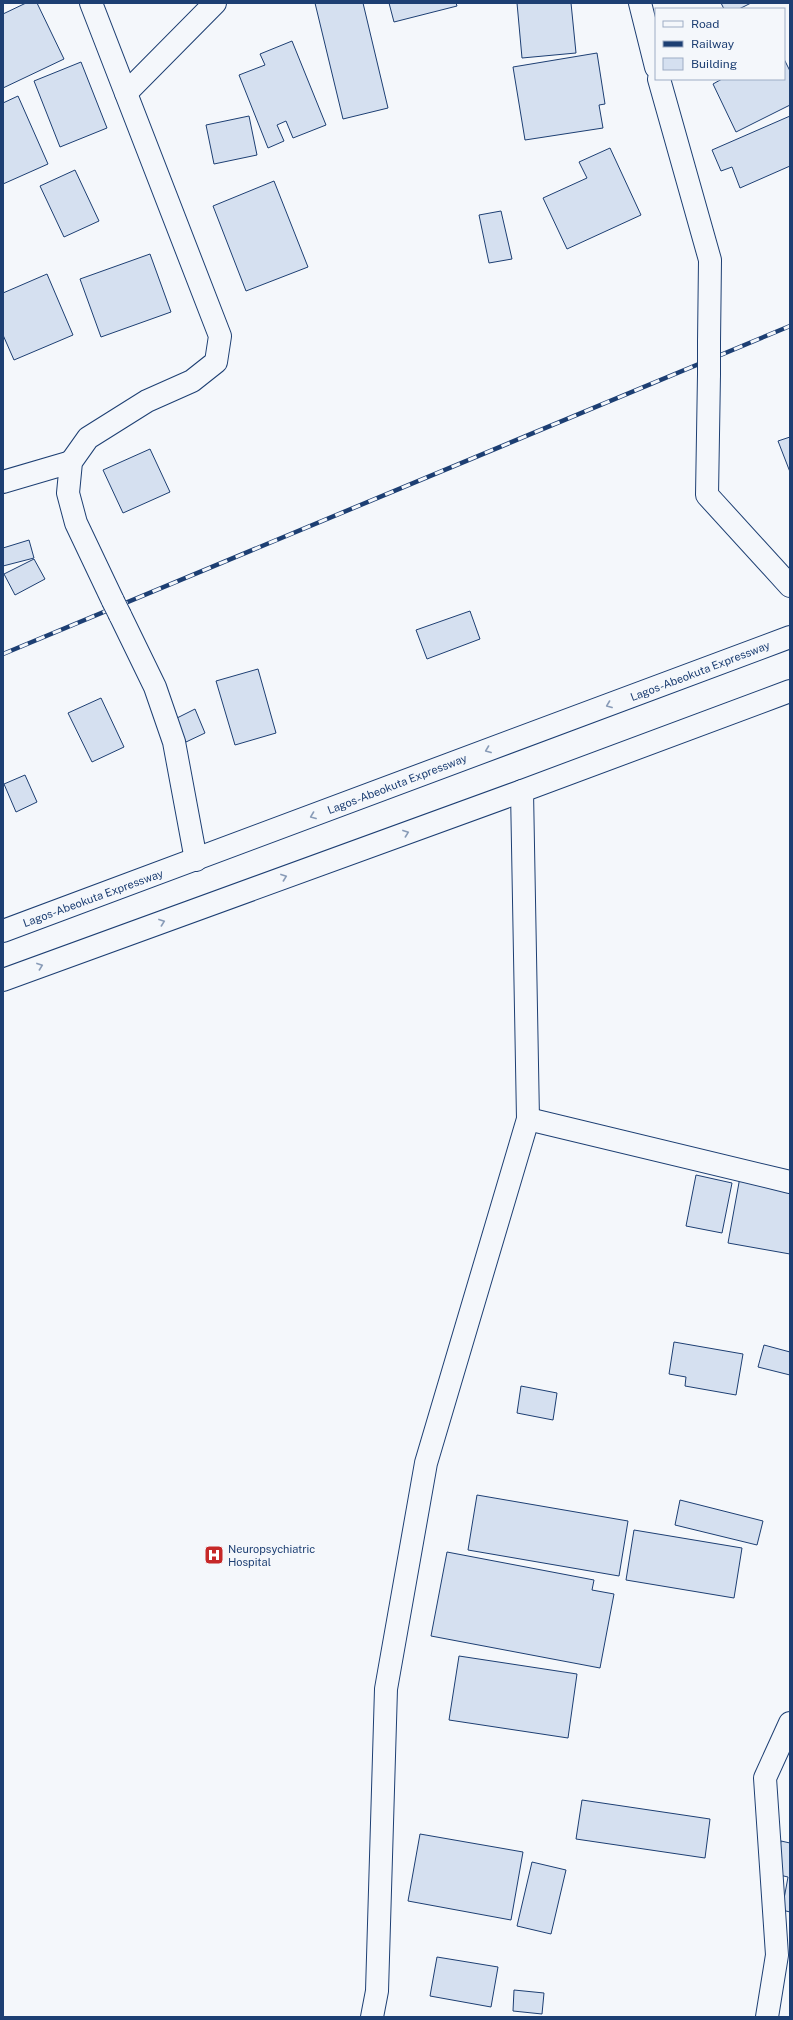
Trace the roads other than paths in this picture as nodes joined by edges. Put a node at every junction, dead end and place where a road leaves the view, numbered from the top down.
1 (91, 3) edge
2 (215, 3) edge
3 (640, 3) edge
4 (655, 64) edge
5 (659, 80) edge
6 (126, 93) junction
7 (71, 462) junction
8 (3, 482) edge
9 (790, 586) edge
10 (790, 637) edge
11 (790, 691) edge
12 (522, 791) junction
13 (196, 860) junction
14 (3, 931) edge
15 (3, 980) edge
16 (528, 1119) junction
17 (790, 1182) edge
18 (790, 1723) edge
19 (372, 2017) edge
20 (767, 2017) edge

1 - 6 main road
2 - 6 main road
3 - 4 main road
5 - 9 main road, bridge
6 - 7 main road
7 - 8 main road
7 - 13 main road
10 -> 13 main road, Lagos-Abeokuta Expressway
11 - 12 main road
15 -> 12 main road
12 - 16 main road
13 - 14 main road, Lagos-Abeokuta Expressway
16 - 17 main road
16 - 19 main road
18 - 20 main road

